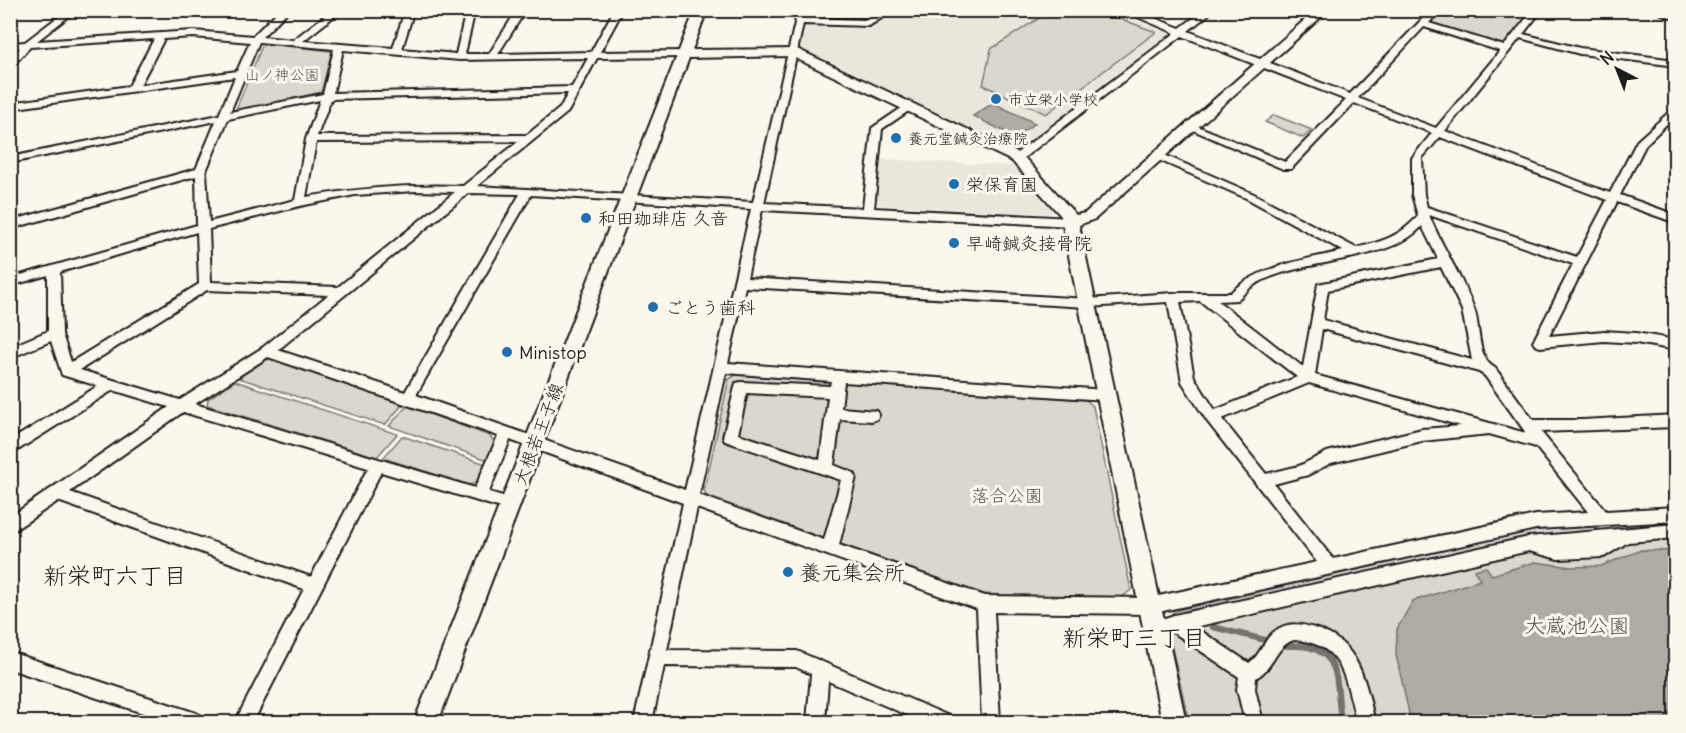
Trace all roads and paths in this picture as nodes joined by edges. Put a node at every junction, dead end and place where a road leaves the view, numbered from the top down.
1 (73, 10) edge
2 (285, 10) edge
3 (338, 10) edge
4 (410, 10) edge
5 (471, 10) edge
6 (522, 10) edge
7 (619, 10) edge
8 (701, 10) edge
9 (802, 10) edge
10 (890, 10) edge
11 (1125, 10) edge
12 (1210, 10) edge
13 (1324, 10) edge
14 (1436, 10) edge
15 (1538, 10) edge
16 (1660, 10) edge
17 (1676, 16) edge
18 (800, 21) junction
19 (1423, 24) junction
20 (1182, 32) junction
21 (1518, 35) junction
22 (160, 37) junction
23 (256, 38) junction
24 (297, 41) junction
25 (27, 45) junction
26 (10, 46) edge
27 (339, 46) junction
28 (397, 51) junction
29 (1506, 51) junction
30 (793, 52) junction
31 (686, 54) junction
32 (594, 55) junction
33 (492, 56) junction
34 (460, 57) junction
35 (1263, 63) junction
36 (1676, 63) edge
37 (10, 66) edge
38 (239, 74) junction
39 (133, 89) junction
40 (573, 90) junction
41 (327, 96) junction
42 (1352, 98) junction
43 (10, 106) edge
44 (909, 106) junction
45 (1675, 110) edge
46 (223, 117) junction
47 (1191, 126) junction
48 (1439, 132) junction
49 (529, 138) junction
50 (311, 139) junction
51 (1158, 156) junction
52 (1017, 158) junction
53 (10, 160) edge
54 (201, 171) junction
55 (466, 189) junction
56 (527, 191) junction
57 (1614, 197) junction
58 (628, 198) junction
59 (300, 202) junction
60 (757, 206) junction
61 (868, 211) junction
62 (1423, 213) junction
63 (1676, 219) edge
64 (1072, 222) junction
65 (10, 225) edge
66 (202, 227) junction
67 (1355, 252) junction
68 (1444, 262) junction
69 (1579, 262) junction
70 (54, 269) junction
71 (10, 282) edge
72 (740, 282) junction
73 (205, 286) junction
74 (340, 291) junction
75 (1203, 296) junction
76 (1173, 297) junction
77 (1087, 303) junction
78 (1317, 322) junction
79 (55, 334) junction
80 (1676, 345) edge
81 (267, 351) junction
82 (10, 354) edge
83 (721, 368) junction
84 (1483, 369) junction
85 (67, 371) junction
86 (838, 376) junction
87 (1308, 378) junction
88 (110, 385) junction
89 (836, 392) junction
90 (1105, 395) junction
91 (408, 398) junction
92 (181, 406) junction
93 (834, 412) junction
94 (710, 415) junction
95 (872, 415) dead end
96 (734, 416) junction
97 (1212, 417) junction
98 (1676, 421) edge
99 (1530, 426) junction
100 (1488, 428) junction
101 (506, 433) junction
102 (535, 443) junction
103 (1541, 443) junction
104 (10, 449) edge
105 (377, 465) junction
106 (826, 468) junction
107 (1262, 481) junction
108 (57, 494) junction
109 (480, 495) junction
110 (691, 499) junction
111 (511, 505) junction
112 (1676, 514) edge
113 (1601, 518) junction
114 (10, 526) edge
115 (1676, 531) edge
116 (830, 549) junction
117 (1330, 567) junction
118 (316, 586) junction
119 (985, 604) junction
120 (1149, 606) junction
121 (658, 658) junction
122 (10, 660) edge
123 (820, 668) junction
124 (1248, 673) junction
125 (196, 723) edge
126 (244, 723) edge
127 (426, 723) edge
128 (643, 723) edge
129 (816, 723) edge
130 (943, 723) edge
131 (991, 723) edge
132 (1174, 723) edge
133 (1254, 723) edge
134 (1366, 723) edge

1 - 25 street
2 - 23 street
3 - 24 street
4 - 28 street
5 - 34 street
6 - 33 street
7 - 32 street
8 - 31 street, 大根若王子線
9 - 18 street
10 - 18 street
11 - 20 street
12 - 20 street
13 - 35 street
14 - 19 street
15 - 21 street
16 - 17 street
18 - 30 street
19 - 29 street
19 - 42 street
20 - 35 street
20 - 52 street
21 - 29 street
21 - 36 street
22 - 23 street
22 - 25 street
22 - 39 street
23 - 24 street
23 - 38 street
24 - 27 street
25 - 26 street
25 - 37 street
27 - 28 street
27 - 41 street
28 - 34 street
29 - 48 street
30 - 31 street
30 - 44 street
30 - 60 street
31 - 32 street
31 - 58 street, 大根若王子線
32 - 33 street
32 - 40 street
33 - 34 street
35 - 42 street
35 - 47 street
38 - 39 street
38 - 46 street
39 - 43 street
40 - 41 street
40 - 49 street
41 - 46 street
41 - 50 street
42 - 47 street
42 - 48 street
44 - 52 street
44 - 61 street
45 - 57 street
46 - 53 street
46 - 54 street
47 - 51 street
48 - 57 street
48 - 62 street
49 - 50 street
49 - 55 street
50 - 59 street
51 - 64 street
51 - 67 street
52 - 64 street
54 - 65 street
54 - 66 street
55 - 56 street
55 - 59 street
55 - 74 street
56 - 58 street
56 - 91 street
57 - 63 street
57 - 69 street
58 - 60 street
58 - 102 street, 大根若王子線
59 - 66 street
60 - 61 street
60 - 72 street
61 - 64 street
62 - 67 street
62 - 68 street
62 - 69 street
64 - 77 street
66 - 70 street
66 - 73 street
67 - 75 street
68 - 78 street
68 - 84 street
69 - 80 street
70 - 71 street
70 - 79 street
72 - 77 street
72 - 83 street
73 - 74 street
73 - 85 street
74 - 81 street
75 - 76 street
75 - 87 street
76 - 77 street
76 - 97 street
77 - 90 street
78 - 84 street
78 - 87 street
79 - 82 street
79 - 85 street
81 - 91 street
81 - 92 street
83 - 86 street
83 - 94 street
84 - 99 street
85 - 88 street
86 - 89 street
86 - 90 street
87 - 97 street
87 - 100 street
88 - 92 street
88 - 104 street
89 - 93 street
89 - 96 street
90 - 120 street
91 - 101 street
92 - 105 street
92 - 108 street
93 - 95 street
93 - 106 street
94 - 96 street
94 - 110 street
96 - 106 street
97 - 107 street
98 - 99 street
99 - 103 street
100 - 103 street
100 - 107 street
101 - 102 street
101 - 109 street
102 - 110 street
102 - 111 street, 大根若王子線
103 - 113 street
105 - 109 street
105 - 118 street
106 - 116 street
107 - 117 street
108 - 114 street
108 - 118 street
109 - 111 street
110 - 116 street
110 - 121 street
111 - 127 street, 大根若王子線
112 - 113 street
113 - 117 street
115 - 124 street
116 - 119 street
117 - 120 street
118 - 126 street
119 - 120 street
119 - 131 street
120 - 132 street
121 - 123 street
121 - 128 street
122 - 125 street
123 - 129 street
123 - 130 street
124 - 133 street
124 - 134 street

